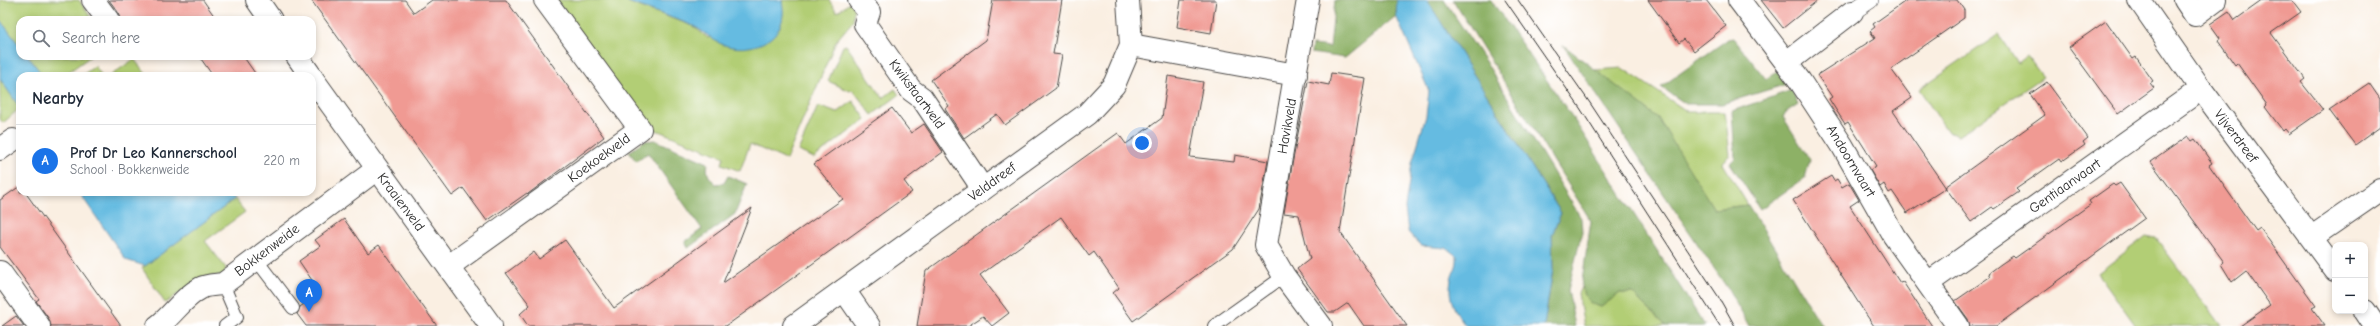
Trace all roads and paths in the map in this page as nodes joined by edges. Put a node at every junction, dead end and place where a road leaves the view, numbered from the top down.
1 (93, 0) edge
2 (257, 0) edge
3 (545, 0) edge
4 (859, 0) edge
5 (1128, 0) edge
6 (1308, 0) edge
7 (1739, 0) edge
8 (1870, 0) edge
9 (2139, 0) edge
10 (2215, 0) edge
11 (2190, 7) edge
12 (1852, 12) joint
13 (105, 16) edge
14 (268, 16) edge
15 (1131, 45) junction
16 (300, 60) edge
17 (1787, 62) junction
18 (308, 72) edge
19 (1296, 75) junction
20 (316, 84) edge
21 (2201, 89) junction
22 (377, 169) junction
23 (983, 189) junction
24 (2380, 190) edge
25 (2312, 237) junction
26 (255, 258) junction
27 (449, 266) junction
28 (2332, 266) edge
29 (1284, 276) junction
30 (3, 281) edge
31 (1928, 283) junction
32 (223, 284) junction
33 (844, 290) junction
34 (293, 308) dead end
35 (2367, 314) edge
36 (168, 324) edge
37 (1316, 324) edge
38 (1954, 325) edge
39 (39, 326) edge
40 (225, 326) edge
41 (491, 326) edge
42 (794, 326) edge
43 (869, 326) edge
44 (1214, 326) edge
45 (2375, 326) edge

1 - 13 street
2 - 14 street
3 - 27 street, Koekoekveld
4 - 23 street, Kwikstaartveld
5 - 15 street, Velddreef
6 - 19 street, Havikveld
7 - 17 street, Andoornvaart
8 - 12 street
9 - 21 street, Vijverdreef
10 - 11 street
12 - 17 street
15 - 19 street
15 - 23 street, Velddreef
16 - 18 street, Kraaienveld
17 - 31 street, Andoornvaart
19 - 29 street, Havikveld
20 - 22 street, Kraaienveld
21 - 25 street, Vijverdreef
21 - 31 street, Gentiaanvaart
22 - 26 street, Bokkenweide
22 - 27 street, Kraaienveld
23 - 33 street, Velddreef
24 - 25 street
25 - 28 street, Vijverdreef
26 - 32 street, Bokkenweide
26 - 34 lane
27 - 41 street, Kraaienveld
29 - 37 street, Havikveld
29 - 44 lane
30 - 39 street
31 - 38 street, Andoornvaart
32 - 36 street, Bokkenweide
32 - 40 lane
33 - 42 street, Velddreef
33 - 43 street
35 - 45 street

